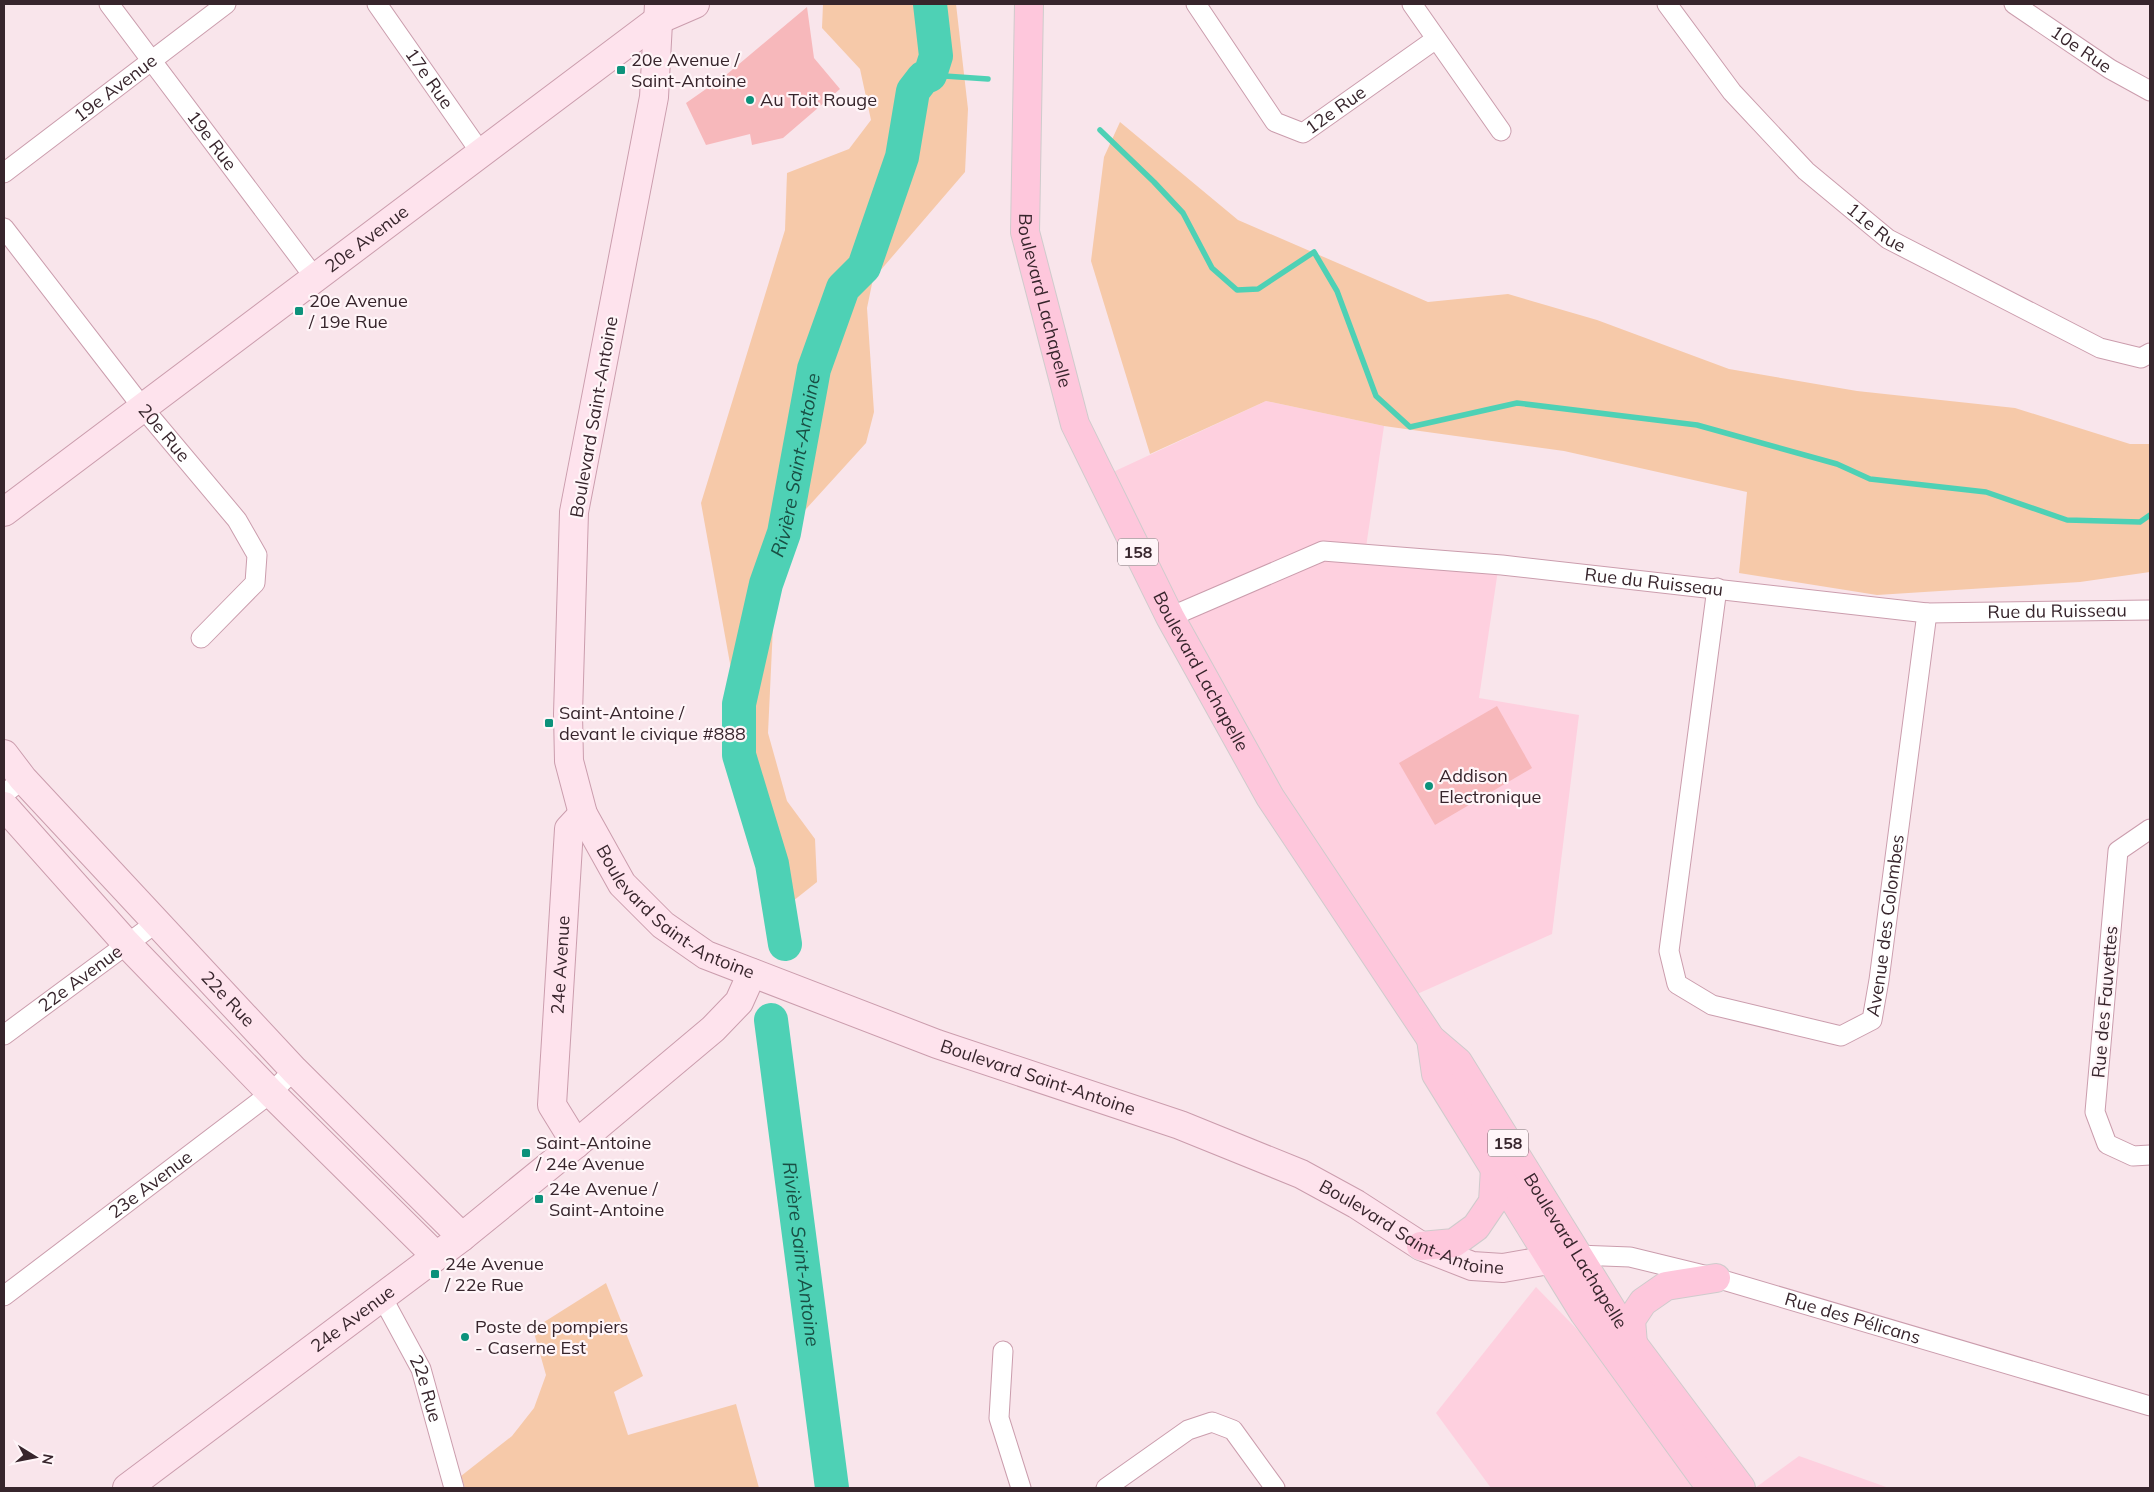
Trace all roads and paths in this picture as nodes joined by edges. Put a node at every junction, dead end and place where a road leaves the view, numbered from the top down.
1 (109, 4) edge
2 (226, 4) edge
3 (377, 4) edge
4 (695, 4) edge
5 (1029, 4) edge
6 (1196, 4) edge
7 (1412, 4) edge
8 (1667, 4) edge
9 (2014, 4) edge
10 (662, 9) edge
11 (1436, 39) junction
12 (151, 61) junction
13 (2150, 91) edge
14 (1501, 131) dead end
15 (481, 153) junction
16 (4, 172) edge
17 (4, 228) edge
18 (315, 278) junction
19 (2150, 353) edge
20 (143, 408) junction
21 (4, 512) edge
22 (1717, 588) junction
23 (2150, 610) edge
24 (1927, 613) junction
25 (1170, 617) junction
26 (201, 638) dead end
27 (4, 754) edge
28 (14, 786) edge
29 (4, 806) edge
30 (583, 814) junction
31 (2150, 829) edge
32 (157, 922) junction
33 (126, 943) junction
34 (752, 973) junction
35 (4, 1035) edge
36 (1431, 1039) junction
37 (294, 1070) junction
38 (271, 1093) junction
39 (576, 1144) junction
40 (2150, 1155) edge
41 (1495, 1168) junction
42 (462, 1237) junction
43 (1421, 1246) junction
44 (1577, 1255) junction
45 (436, 1256) junction
46 (1550, 1260) junction
47 (1716, 1278) junction
48 (4, 1296) edge
49 (382, 1297) junction
50 (1633, 1344) junction
51 (1003, 1351) dead end
52 (2150, 1406) edge
53 (127, 1488) edge
54 (454, 1488) edge
55 (1021, 1488) edge
56 (1106, 1488) edge
57 (1275, 1488) edge
58 (1711, 1488) edge
59 (1741, 1488) edge

1 - 12 street, 19e Rue
2 - 12 street, 19e Avenue
3 - 15 street, 17e Rue
4 - 10 street, 20e Avenue
5 - 25 main road, Boulevard Lachapelle / 158
6 - 11 street, 12e Rue
7 - 11 street
8 - 19 street, 11e Rue
9 - 13 street, 10e Rue
10 - 15 street, 20e Avenue
10 - 30 street, Boulevard Saint-Antoine
11 - 14 street
12 - 16 street, 19e Avenue
12 - 18 street, 19e Rue
15 - 18 street, 20e Avenue
17 - 20 street, 20e Rue
18 - 20 street, 20e Avenue
20 - 21 street, 20e Avenue
20 - 26 street, 20e Rue
22 - 24 street, Rue du Ruisseau
22 - 24 street, Avenue des Colombes
22 - 25 street, Rue du Ruisseau
23 - 24 street, Rue du Ruisseau
25 - 36 main road, Boulevard Lachapelle / 158
27 - 28 street, 22e Rue
28 - 32 street, 22e Rue
29 - 33 street, 22e Rue
30 - 34 street, Boulevard Saint-Antoine
30 - 39 street, 24e Avenue
31 - 40 street, Rue des Fauvettes
32 - 33 street, 22e Avenue
32 - 37 street, 22e Rue
33 - 35 street, 22e Avenue
33 - 38 street, 22e Rue
34 - 39 street, 24e Avenue
34 - 43 street, Boulevard Saint-Antoine
36 - 41 main road, Boulevard Lachapelle / 158
36 - 44 main road, Boulevard Lachapelle / 158
37 - 38 street, 23e Avenue
37 - 42 street, 22e Rue
38 - 45 street, 22e Rue
38 - 48 street, 23e Avenue
39 - 42 street, 24e Avenue
41 - 43 main road
41 - 46 main road, Boulevard Lachapelle / 158
42 - 45 street, 24e Avenue
43 - 46 street, Boulevard Saint-Antoine
44 - 46 street, Rue des Pélicans
44 - 47 street, Rue des Pélicans
44 - 50 main road, Boulevard Lachapelle / 158
45 - 49 street, 24e Avenue
46 - 58 main road, Boulevard Lachapelle / 158
47 - 50 main road
47 - 52 street, Rue des Pélicans
49 - 53 street, 24e Avenue
49 - 54 street, 22e Rue
50 - 59 main road, 158
51 - 55 street
56 - 57 street

